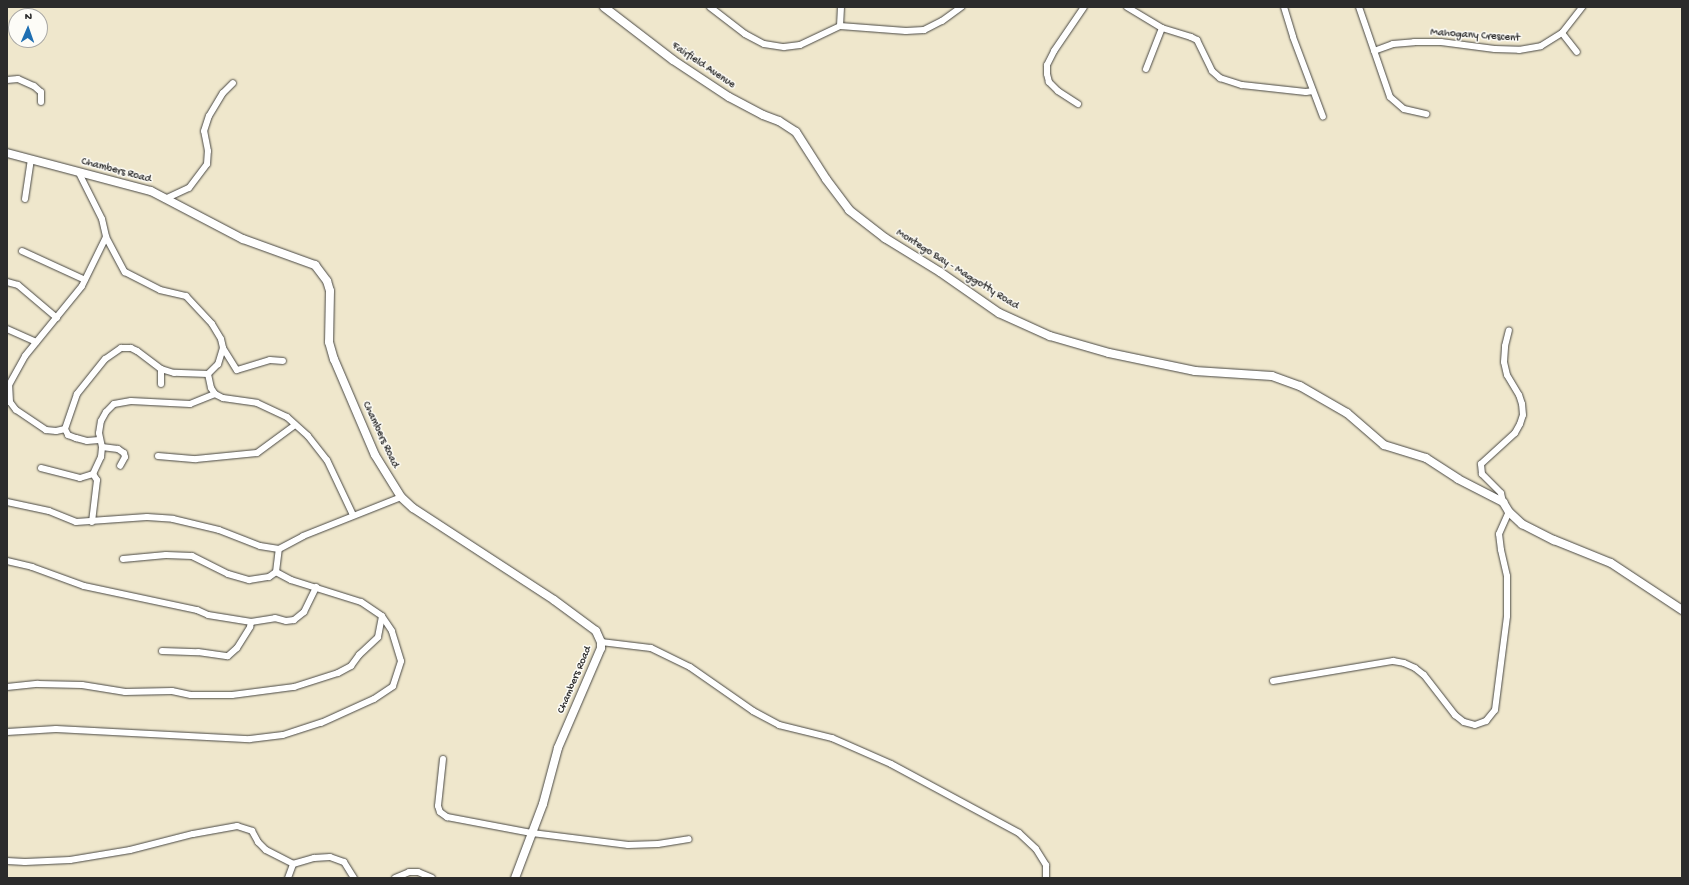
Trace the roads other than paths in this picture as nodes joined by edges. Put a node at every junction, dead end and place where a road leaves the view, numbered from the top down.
1 (604, 7) edge
2 (710, 7) edge
3 (841, 7) edge
4 (961, 7) edge
5 (1084, 7) edge
6 (1127, 7) edge
7 (1284, 7) edge
8 (1359, 7) edge
9 (1582, 7) edge
10 (840, 26) junction
11 (1162, 28) junction
12 (1562, 33) junction
13 (1374, 51) junction
14 (1577, 52) dead end
15 (1146, 69) dead end
16 (7, 80) edge
17 (233, 83) dead end
18 (1313, 90) junction
19 (41, 102) dead end
20 (1078, 104) dead end
21 (1426, 114) dead end
22 (1323, 118) dead end
23 (796, 132) joint
24 (7, 153) edge
25 (31, 159) junction
26 (80, 173) junction
27 (25, 198) dead end
28 (165, 199) junction
29 (106, 237) junction
30 (22, 251) dead end
31 (85, 280) junction
32 (7, 282) edge
33 (57, 318) junction
34 (7, 330) edge
35 (1509, 330) dead end
36 (36, 342) junction
37 (223, 348) junction
38 (283, 361) dead end
39 (161, 369) junction
40 (208, 374) junction
41 (161, 384) dead end
42 (215, 394) junction
43 (295, 425) junction
44 (65, 429) junction
45 (99, 440) junction
46 (102, 447) junction
47 (158, 456) dead end
48 (120, 466) dead end
49 (41, 468) dead end
50 (93, 474) junction
51 (401, 497) junction
52 (7, 502) edge
53 (1503, 502) junction
54 (1509, 512) junction
55 (353, 515) junction
56 (92, 522) junction
57 (279, 549) junction
58 (123, 559) dead end
59 (7, 560) edge
60 (276, 572) junction
61 (316, 587) junction
62 (1682, 610) edge
63 (382, 616) junction
64 (251, 622) junction
65 (601, 642) junction
66 (162, 651) dead end
67 (1273, 681) dead end
68 (7, 687) edge
69 (7, 732) edge
70 (443, 759) dead end
71 (532, 833) junction
72 (689, 839) dead end
73 (7, 861) edge
74 (293, 864) junction
75 (288, 878) edge
76 (354, 878) edge
77 (395, 878) edge
78 (432, 878) edge
79 (515, 878) edge
80 (1046, 878) edge

1 - 23 street, Fairfield Avenue
2 - 10 street
3 - 10 street
4 - 10 street
5 - 20 street
6 - 11 street
7 - 18 street
8 - 13 street
9 - 12 street, Mahogany Crescent
11 - 15 street
11 - 18 street
12 - 13 street, Mahogany Crescent
12 - 14 street
13 - 21 street
16 - 19 street
17 - 28 street
18 - 22 street
23 - 53 street, Montego Bay - Maggotty Road
24 - 25 street, Chambers Road
25 - 26 street, Chambers Road
25 - 27 street
26 - 28 street, Chambers Road
26 - 29 street
28 - 51 street, Chambers Road
29 - 31 street
29 - 37 street
30 - 31 street
31 - 33 street
32 - 33 street
33 - 36 street
34 - 36 street
35 - 53 street
36 - 44 street
37 - 38 street
37 - 40 street
39 - 40 street
39 - 41 street
39 - 44 street
40 - 42 street
42 - 43 street
42 - 45 street
43 - 47 street
43 - 55 street
44 - 45 street
45 - 46 street
46 - 48 street
46 - 50 street
49 - 50 street
50 - 56 street
51 - 55 street
51 - 65 street, Chambers Road
52 - 56 street
53 - 54 street
54 - 62 street
54 - 67 street
55 - 57 street
56 - 57 street
57 - 60 street
58 - 60 street
59 - 64 street
60 - 61 street
61 - 63 street
61 - 64 street
63 - 68 street
63 - 69 street
64 - 66 street
65 - 71 street, Chambers Road
65 - 80 street
70 - 71 street
71 - 72 street
71 - 79 street, Chambers Road
73 - 74 street
74 - 75 street
74 - 76 street
77 - 78 street

